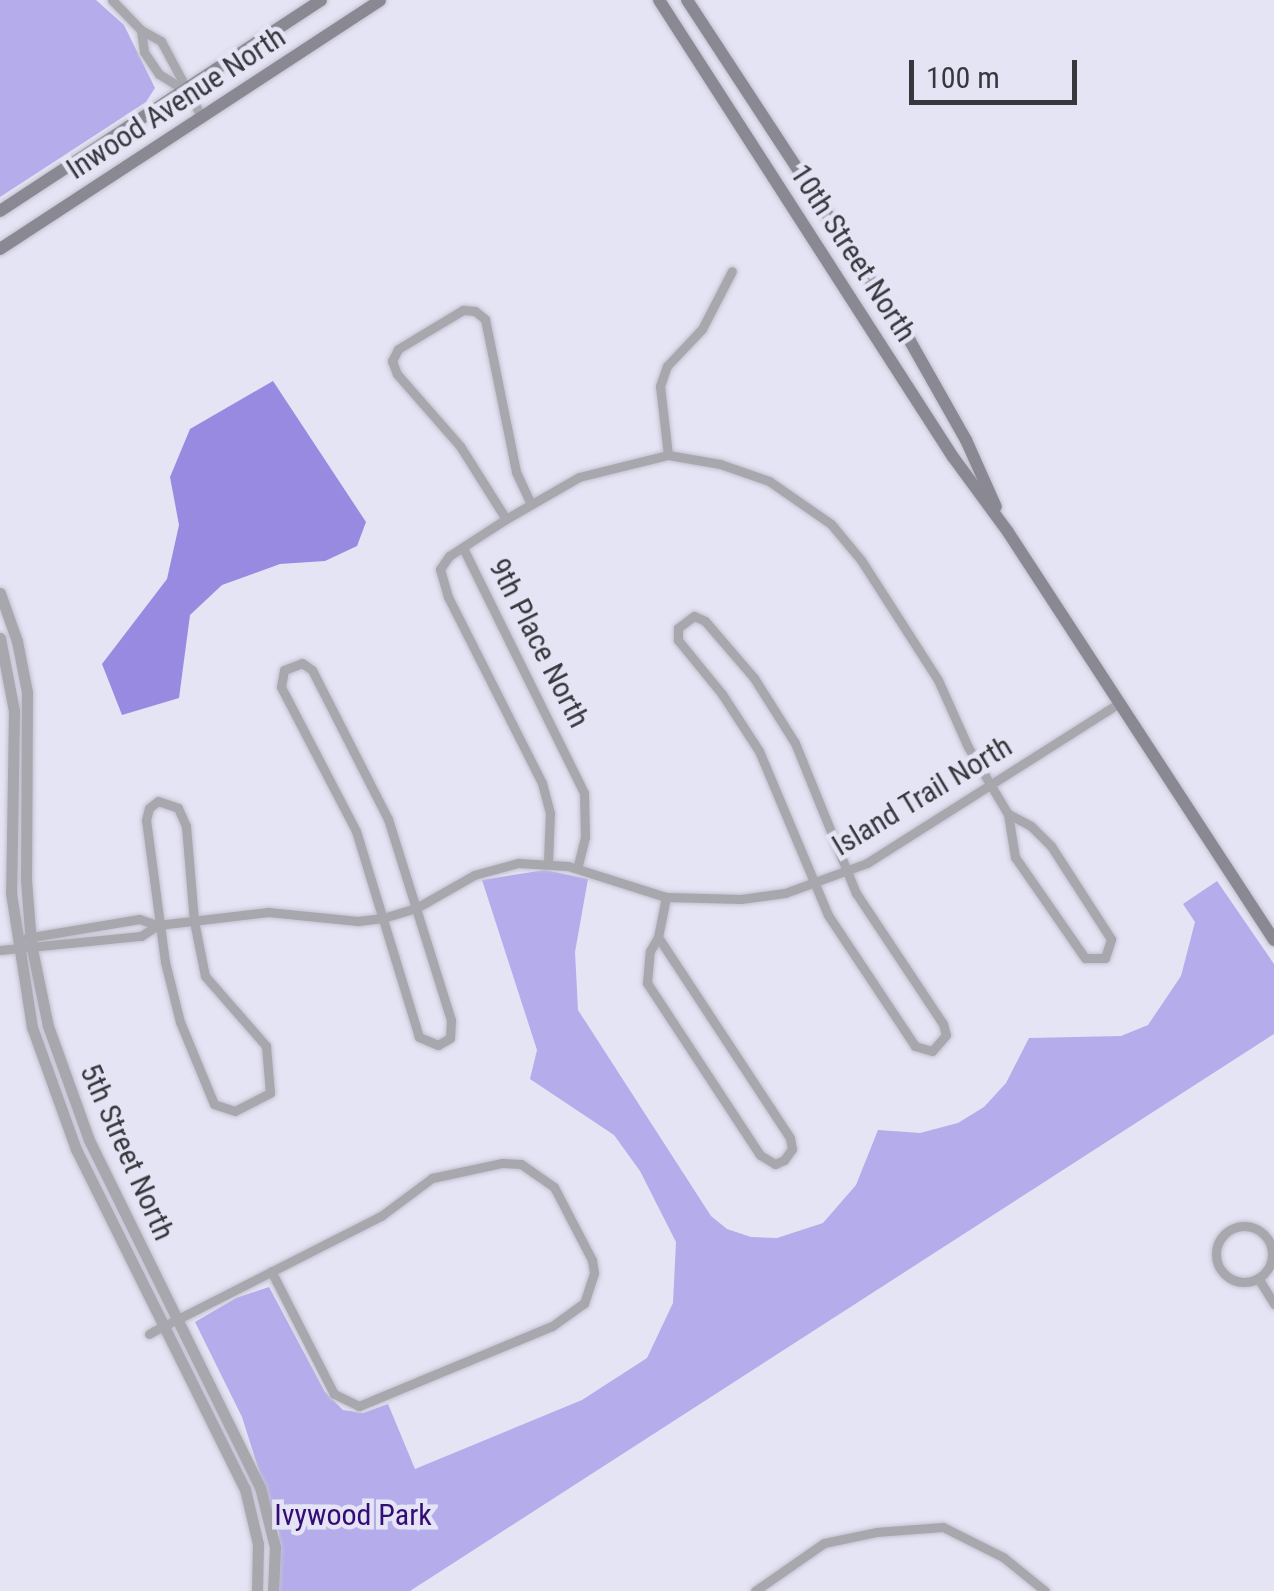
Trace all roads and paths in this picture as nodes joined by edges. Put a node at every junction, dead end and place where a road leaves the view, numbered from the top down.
1 (112, 0) edge
2 (321, 0) edge
3 (380, 0) edge
4 (659, 0) edge
5 (687, 0) edge
6 (141, 30) junction
7 (183, 90) junction
8 (201, 116) junction
9 (0, 211) edge
10 (0, 249) edge
11 (732, 270) dead end
12 (668, 456) junction
13 (531, 504) junction
14 (506, 518) junction
15 (1008, 532) junction
16 (462, 548) junction
17 (0, 593) edge
18 (0, 638) edge
19 (1118, 704) junction
20 (990, 786) junction
21 (1008, 814) junction
22 (548, 862) junction
23 (577, 868) junction
24 (848, 871) junction
25 (815, 884) junction
26 (666, 897) junction
27 (418, 907) junction
28 (383, 918) junction
29 (194, 921) junction
30 (158, 925) junction
31 (30, 934) junction
32 (658, 937) junction
33 (1274, 940) edge
34 (16, 947) junction
35 (32, 949) junction
36 (0, 950) edge
37 (272, 1272) junction
38 (1258, 1278) junction
39 (1274, 1304) edge
40 (178, 1319) junction
41 (164, 1326) junction
42 (149, 1334) dead end
43 (257, 1591) edge
44 (273, 1591) edge
45 (755, 1591) edge
46 (1044, 1591) edge

1 - 6 street
2 - 7 main road, Inwood Avenue North
3 - 8 main road, Inwood Avenue North
4 - 15 main road, 10th Street North
5 - 15 main road, 10th Street North
6 - 7 street
6 - 7 street
7 - 8 street
7 - 9 main road, Inwood Avenue North
8 - 10 main road, Inwood Avenue North
11 - 12 street
12 - 13 street
12 - 20 street
13 - 14 street
13 - 14 street
14 - 16 street
15 - 19 main road, 10th Street North
16 - 22 street, 9th Place North
16 - 23 street, 9th Place North
17 - 31 street, 5th Street North
18 - 34 street, 5th Street North
19 - 20 street, Island Trail North
19 - 33 main road, 10th Street North
20 - 21 street
20 - 24 street, Island Trail North
21 - 21 street
22 - 23 street, Island Trail North
22 - 27 street, Island Trail North
23 - 26 street, Island Trail North
24 - 25 street, Island Trail North
24 - 25 street
24 - 25 street
25 - 26 street, Island Trail North
26 - 32 street
27 - 28 street, Island Trail North
27 - 28 street
27 - 28 street
28 - 29 street, Island Trail North
29 - 30 street, Island Trail North
29 - 30 street
29 - 30 street
30 - 31 street, Island Trail North
30 - 35 street, Island Trail North
31 - 34 street
31 - 35 street, 5th Street North
32 - 32 street
34 - 35 street, Island Trail North
34 - 36 street
34 - 41 street, 5th Street North
35 - 40 street, 5th Street North
37 - 37 street
37 - 40 street
38 - 38 street
38 - 39 street
40 - 41 street
40 - 44 street, 5th Street North
41 - 42 street
41 - 43 street, 5th Street North
45 - 46 street

